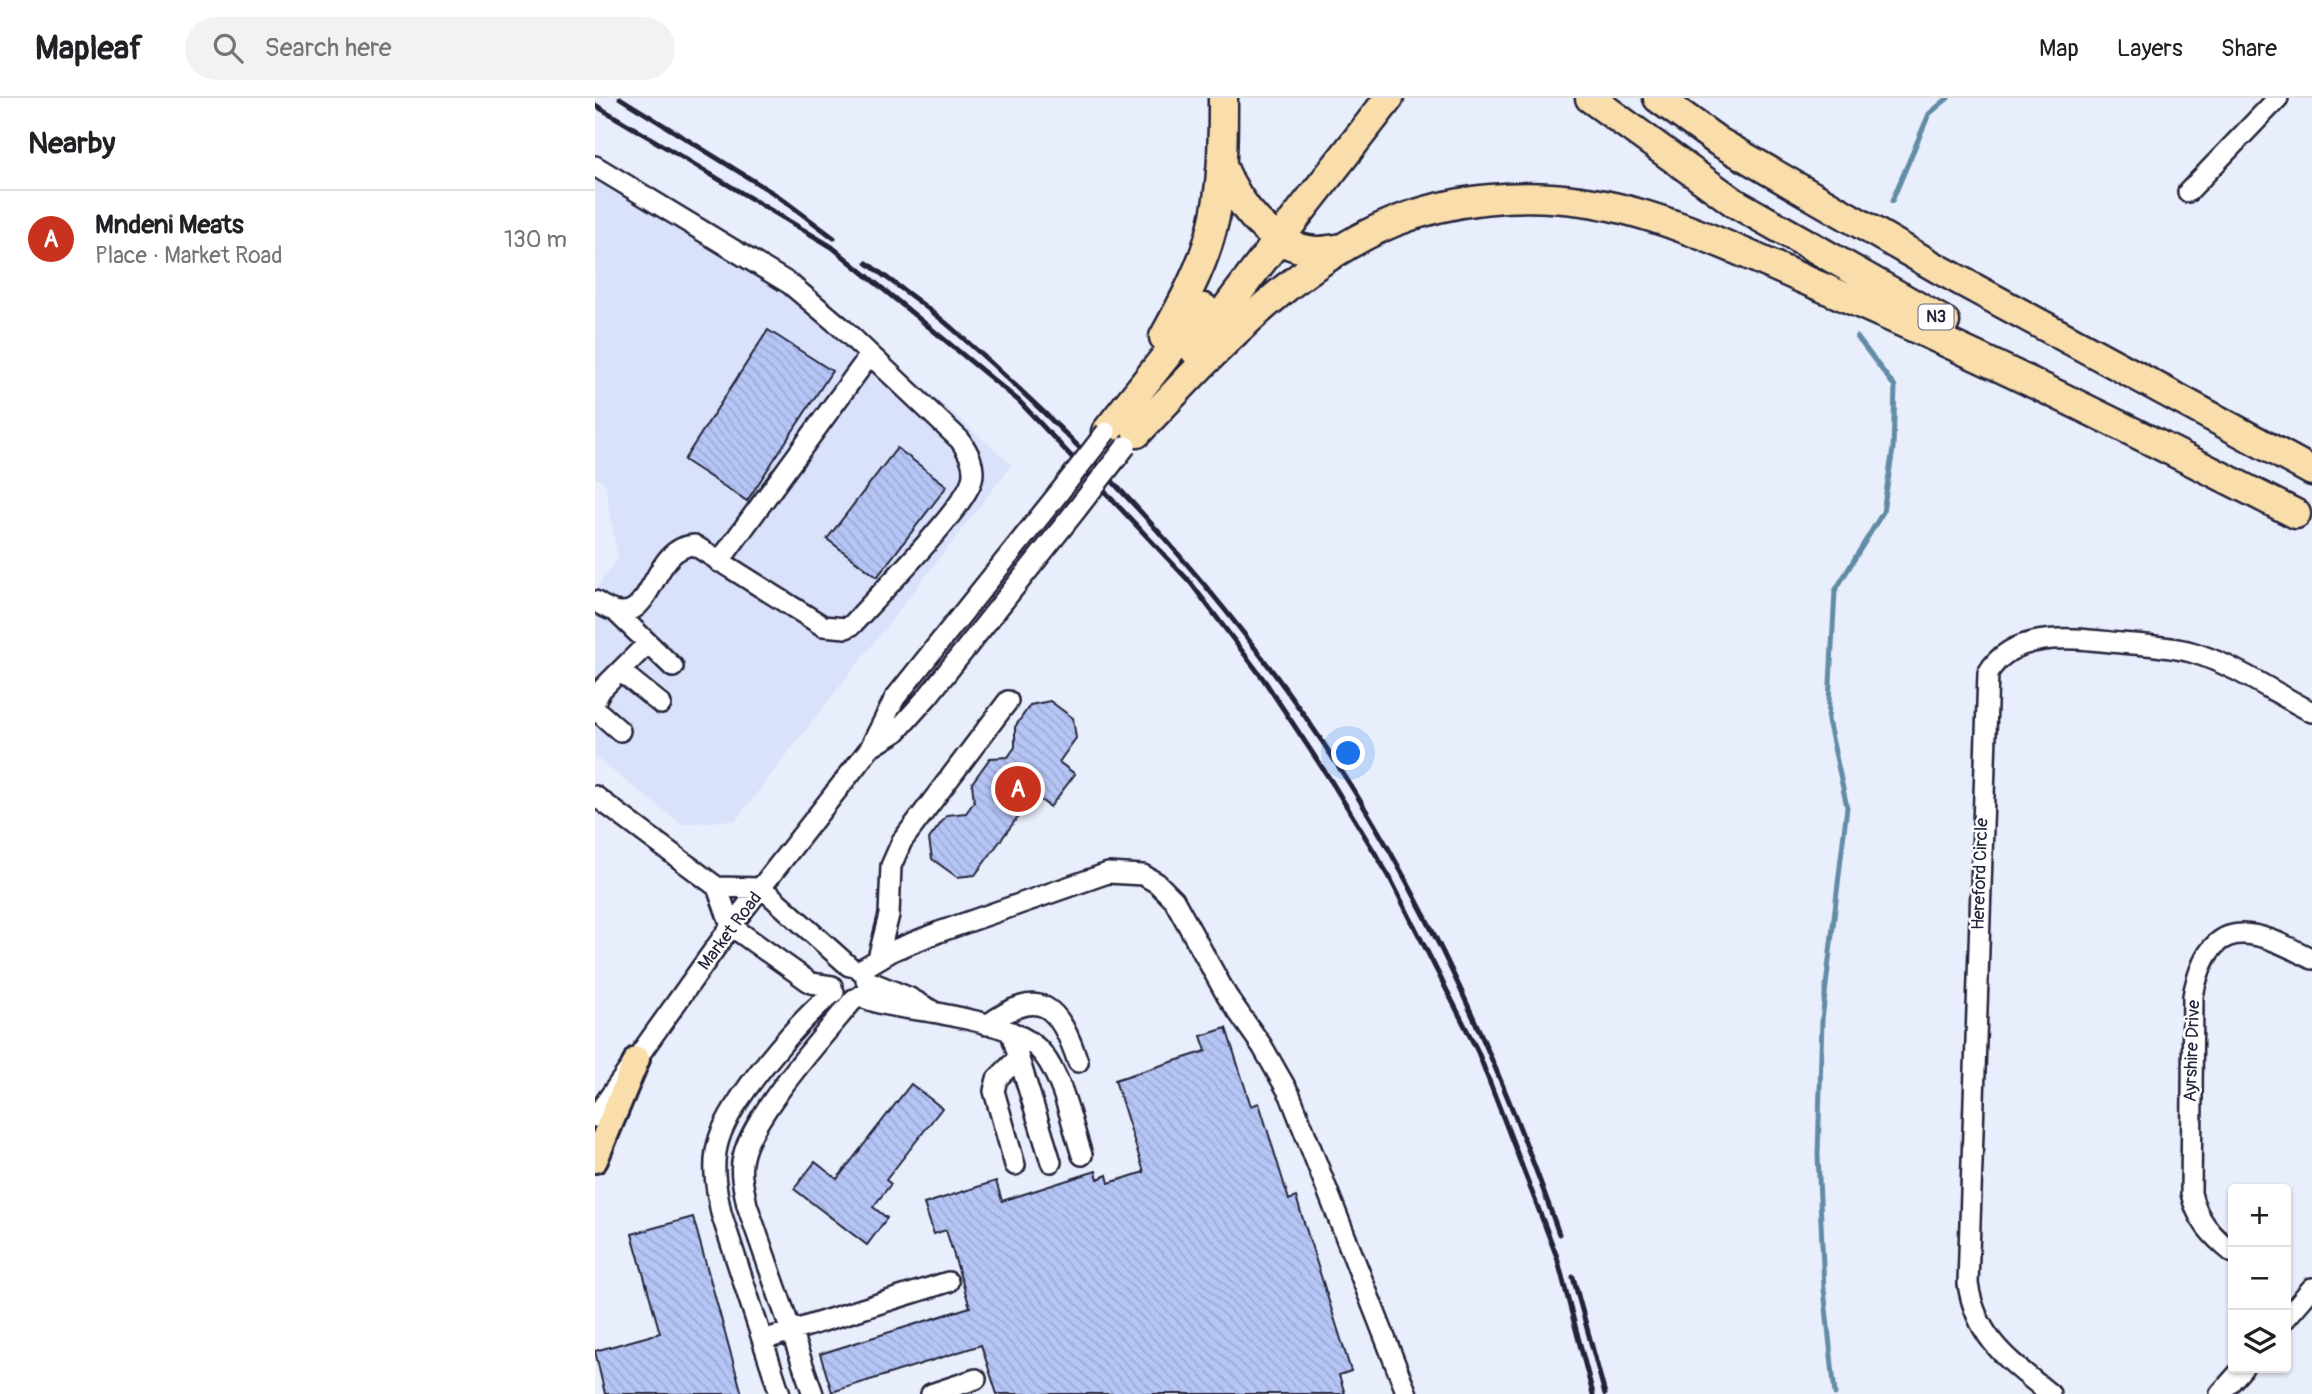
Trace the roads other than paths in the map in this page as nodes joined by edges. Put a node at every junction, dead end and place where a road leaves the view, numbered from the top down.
1 (1223, 98) edge
2 (1371, 98) edge
3 (1389, 98) edge
4 (1590, 98) edge
5 (1658, 98) edge
6 (2278, 98) edge
7 (1223, 166) junction
8 (595, 167) edge
9 (2188, 192) dead end
10 (1271, 233) junction
11 (1343, 248) junction
12 (870, 355) junction
13 (1122, 432) junction
14 (2312, 471) edge
15 (2304, 518) edge
16 (719, 562) junction
17 (595, 601) edge
18 (618, 614) junction
19 (648, 643) junction
20 (673, 667) dead end
21 (620, 671) junction
22 (595, 701) edge
23 (1008, 701) dead end
24 (661, 704) dead end
25 (595, 709) edge
26 (2312, 712) edge
27 (620, 731) dead end
28 (870, 748) junction
29 (595, 796) edge
30 (717, 887) junction
31 (762, 888) junction
32 (731, 926) junction
33 (878, 958) junction
34 (2312, 959) edge
35 (858, 983) junction
36 (833, 989) junction
37 (987, 1025) junction
38 (1011, 1033) junction
39 (1018, 1058) junction
40 (637, 1059) junction
41 (1078, 1062) dead end
42 (754, 1082) junction
43 (775, 1099) junction
44 (595, 1117) edge
45 (1082, 1154) dead end
46 (595, 1160) edge
47 (1051, 1162) dead end
48 (1015, 1165) dead end
49 (2228, 1248) edge
50 (948, 1282) dead end
51 (2312, 1288) edge
52 (2291, 1305) edge
53 (790, 1329) junction
54 (763, 1340) junction
55 (2239, 1373) edge
56 (976, 1379) dead end
57 (780, 1394) edge
58 (813, 1394) edge
59 (931, 1394) edge
60 (1407, 1394) edge
61 (2050, 1394) edge
62 (2220, 1394) edge

1 - 7 highway
2 - 10 highway
3 - 10 highway
4 - 15 highway, N3
5 - 14 highway, N3
6 - 9 street
7 - 10 highway
7 - 13 highway
8 - 12 street
10 - 11 highway
10 - 13 highway
11 - 13 highway
11 - 15 highway
12 - 16 street
12 - 16 street
13 - 28 street, Market Road, bridge
13 - 28 street, Market Road, bridge
16 - 18 street
17 - 18 street
18 - 19 street
19 - 20 street
19 - 21 street
21 - 22 street
21 - 24 street
23 - 33 street
25 - 27 street
26 - 61 street, Hereford Circle
28 - 31 street, Market Road
29 - 30 street
30 - 31 street
30 - 32 street
31 - 32 street, Market Road
31 - 35 street
32 - 36 street
32 - 40 street, Market Road
33 - 35 street
33 - 60 street
34 - 49 street, Ayrshire Drive
35 - 36 street
35 - 36 street
35 - 37 street
35 - 43 street
36 - 42 street
37 - 38 street
37 - 41 street
38 - 39 street
38 - 45 street
39 - 47 street
39 - 48 street
40 - 44 street, Market Road
40 - 46 main road
42 - 43 street
42 - 54 street
43 - 53 street
50 - 53 street
51 - 52 street
53 - 54 street
53 - 58 street
54 - 57 street
55 - 62 street
56 - 59 street

